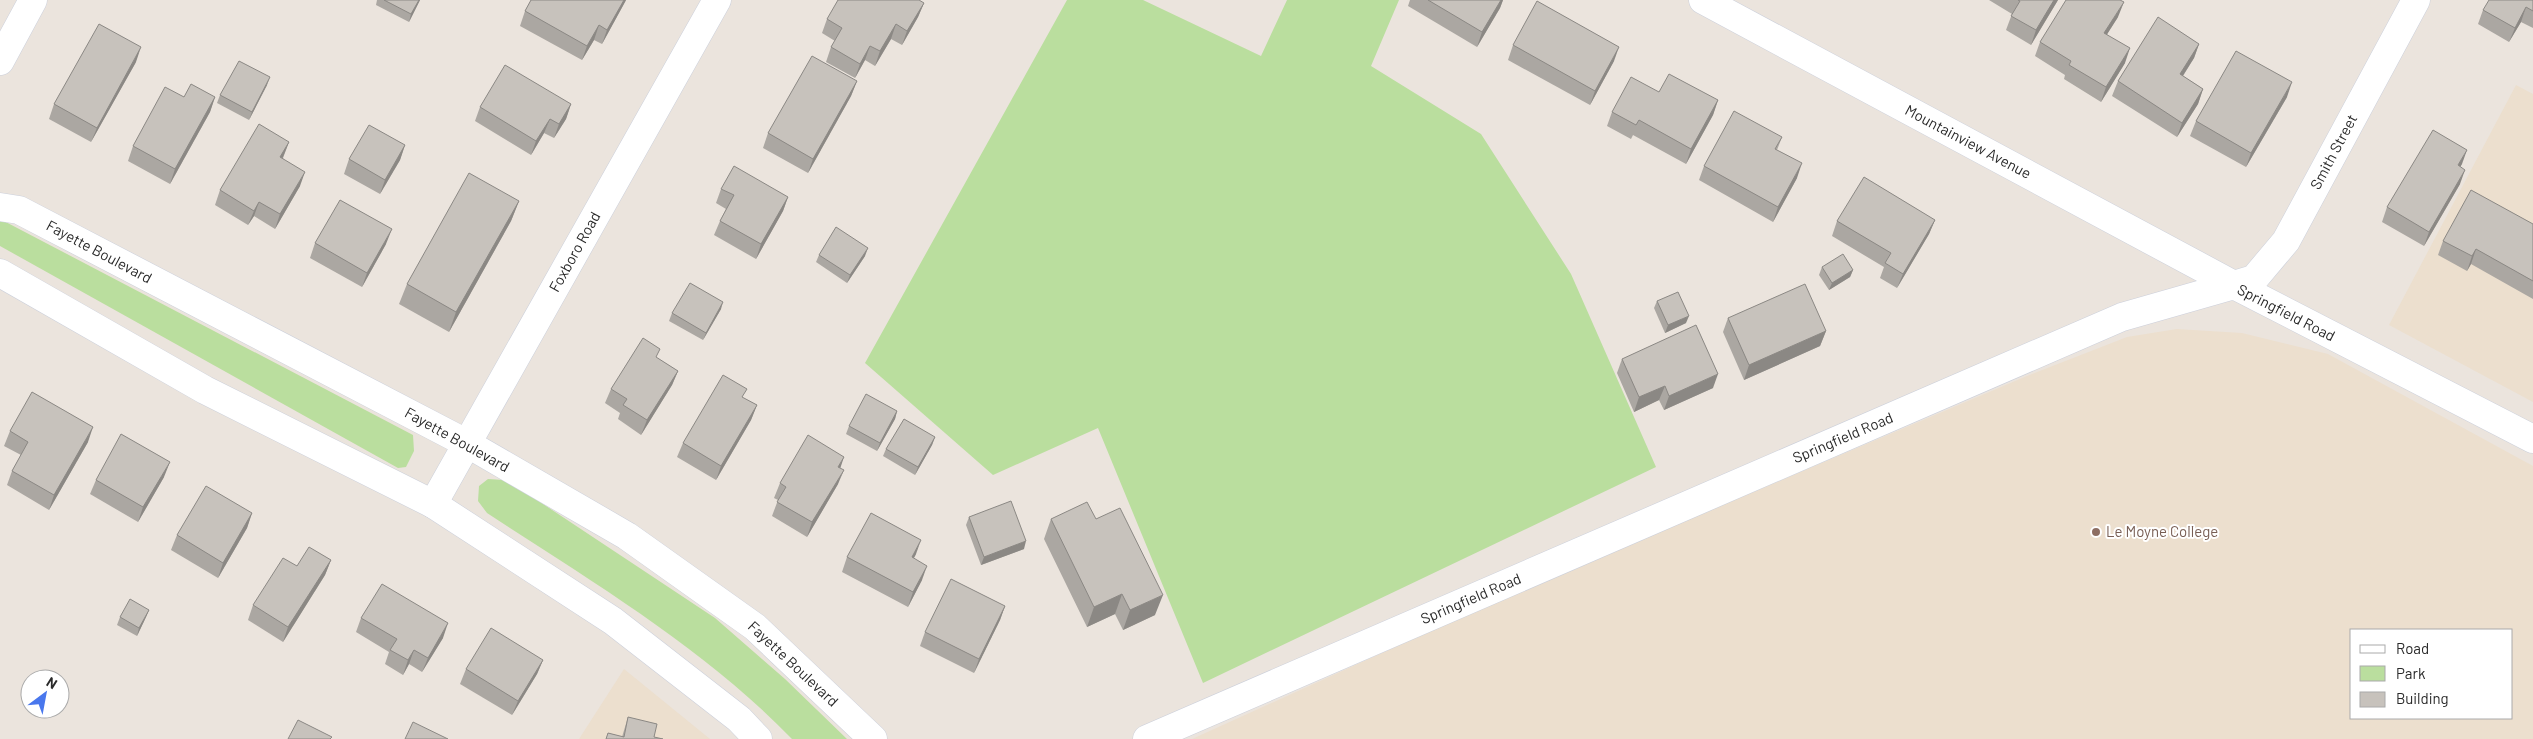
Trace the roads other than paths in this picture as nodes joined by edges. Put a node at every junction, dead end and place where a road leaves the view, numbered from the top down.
1 (33, 0) edge
2 (717, 0) edge
3 (1704, 0) edge
4 (2416, 0) edge
5 (0, 61) edge
6 (0, 207) edge
7 (0, 273) edge
8 (2234, 285) junction
9 (2533, 439) edge
10 (468, 444) junction
11 (434, 504) junction
12 (758, 739) edge
13 (873, 739) edge
14 (1147, 739) edge

1 - 5 street
2 - 10 street, Foxboro Road
3 - 8 street, Mountainview Avenue
4 - 8 street, Smith Street
6 - 10 street, Fayette Boulevard
7 - 11 street
8 - 9 street, Springfield Road
8 - 14 street, Springfield Road
10 - 11 street, Foxboro Road
10 - 13 street, Fayette Boulevard
11 - 12 street

